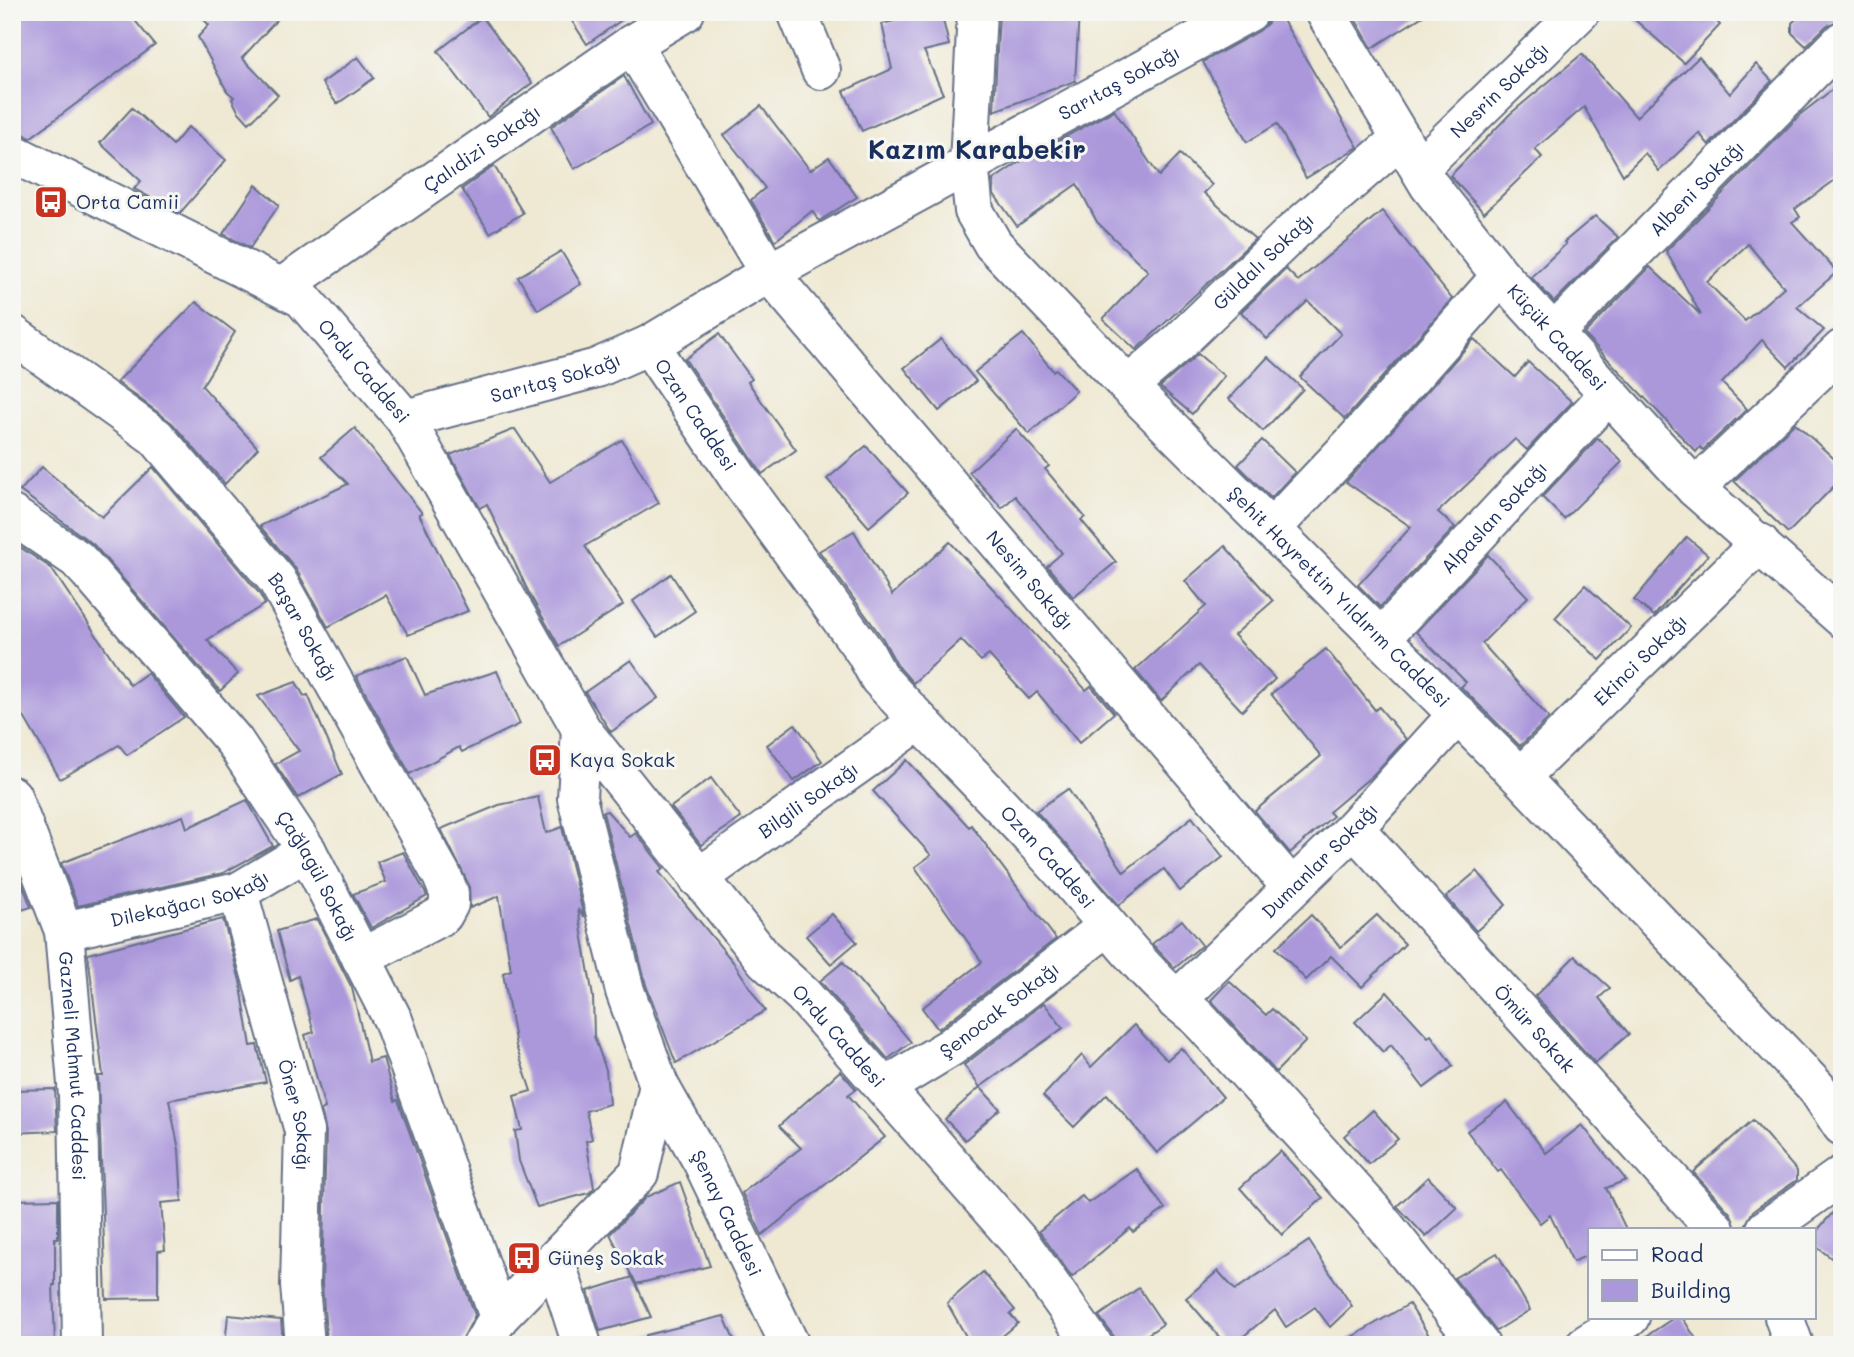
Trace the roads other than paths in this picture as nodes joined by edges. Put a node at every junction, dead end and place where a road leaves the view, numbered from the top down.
1 (685, 12) edge
2 (797, 12) edge
3 (976, 12) edge
4 (1249, 12) edge
5 (1325, 12) edge
6 (1580, 12) edge
7 (1842, 41) edge
8 (632, 44) junction
9 (821, 70) dead end
10 (12, 153) edge
11 (1410, 153) junction
12 (969, 163) junction
13 (769, 273) junction
14 (1502, 276) junction
15 (282, 287) junction
16 (12, 334) edge
17 (1552, 335) junction
18 (649, 345) junction
19 (1842, 349) edge
20 (1128, 386) junction
21 (1608, 394) junction
22 (405, 419) junction
23 (1695, 488) junction
24 (12, 515) edge
25 (1272, 528) junction
26 (1760, 543) junction
27 (1842, 618) edge
28 (1382, 637) junction
29 (1458, 714) junction
30 (919, 721) junction
31 (581, 729) junction
32 (1520, 777) junction
33 (12, 796) edge
34 (1354, 828) junction
35 (307, 851) junction
36 (698, 878) junction
37 (1291, 887) junction
38 (239, 892) junction
39 (1108, 926) junction
40 (64, 931) junction
41 (361, 958) junction
42 (1176, 1001) junction
43 (659, 1085) junction
44 (885, 1087) junction
45 (1842, 1126) edge
46 (1842, 1175) edge
47 (1714, 1228) edge
48 (1767, 1228) edge
49 (555, 1261) junction
50 (1628, 1318) edge
51 (1784, 1318) edge
52 (490, 1331) edge
53 (82, 1345) edge
54 (305, 1345) edge
55 (582, 1345) edge
56 (790, 1345) edge
57 (1093, 1345) edge
58 (1480, 1345) edge
59 (1585, 1345) edge
60 (1794, 1345) edge

1 - 8 street, Çalıdizi Sokağı
2 - 9 street
3 - 12 street, Şehit Hayrettin Yıldırım Caddesi
4 - 12 street, Sarıtaş Sokağı
5 - 11 street, Küçük Caddesi
6 - 11 street, Nesrin Sokağı
7 - 17 street, Albeni Sokağı
8 - 13 street
8 - 15 street, Çalıdizi Sokağı
10 - 15 street, Ordu Caddesi
11 - 14 street, Küçük Caddesi
11 - 20 street, Güldalı Sokağı
12 - 13 street, Sarıtaş Sokağı
12 - 20 street, Şehit Hayrettin Yıldırım Caddesi
13 - 18 street, Sarıtaş Sokağı
13 - 37 street, Nesim Sokağı
14 - 17 street, Küçük Caddesi
14 - 25 street
15 - 22 street, Ordu Caddesi
16 - 41 street, Başar Sokağı
17 - 21 street, Küçük Caddesi
18 - 22 street, Sarıtaş Sokağı
18 - 30 street, Ozan Caddesi
19 - 23 street
20 - 25 street, Şehit Hayrettin Yıldırım Caddesi
21 - 23 street, Küçük Caddesi
21 - 28 street, Alpaslan Sokağı
22 - 31 street, Ordu Caddesi
23 - 26 street, Küçük Caddesi
24 - 35 street, Çağlagül Sokağı
25 - 28 street, Şehit Hayrettin Yıldırım Caddesi
26 - 27 street, Küçük Caddesi
26 - 32 street, Ekinci Sokağı
28 - 29 street, Şehit Hayrettin Yıldırım Caddesi
29 - 32 street, Şehit Hayrettin Yıldırım Caddesi
29 - 34 street, Dumanlar Sokağı
30 - 36 street, Bilgili Sokağı
30 - 39 street, Ozan Caddesi
31 - 36 street, Ordu Caddesi
31 - 43 street
32 - 45 street, Şehit Hayrettin Yıldırım Caddesi
33 - 40 street, Gazneli Mahmut Caddesi
34 - 37 street, Dumanlar Sokağı
34 - 47 street, Ömür Sokak
35 - 38 street, Dilekağacı Sokağı
35 - 41 street, Çağlagül Sokağı
36 - 44 street, Ordu Caddesi
37 - 42 street, Dumanlar Sokağı
38 - 40 street, Dilekağacı Sokağı
38 - 54 street, Öner Sokağı
39 - 42 street, Ozan Caddesi
39 - 44 street, Şenocak Sokağı
40 - 53 street, Gazneli Mahmut Caddesi
41 - 52 street, Çağlagül Sokağı
42 - 58 street, Ozan Caddesi
43 - 49 street
43 - 56 street, Şenay Caddesi
44 - 57 street, Ordu Caddesi
46 - 48 street
49 - 52 street
49 - 55 street
50 - 59 street
51 - 60 street

